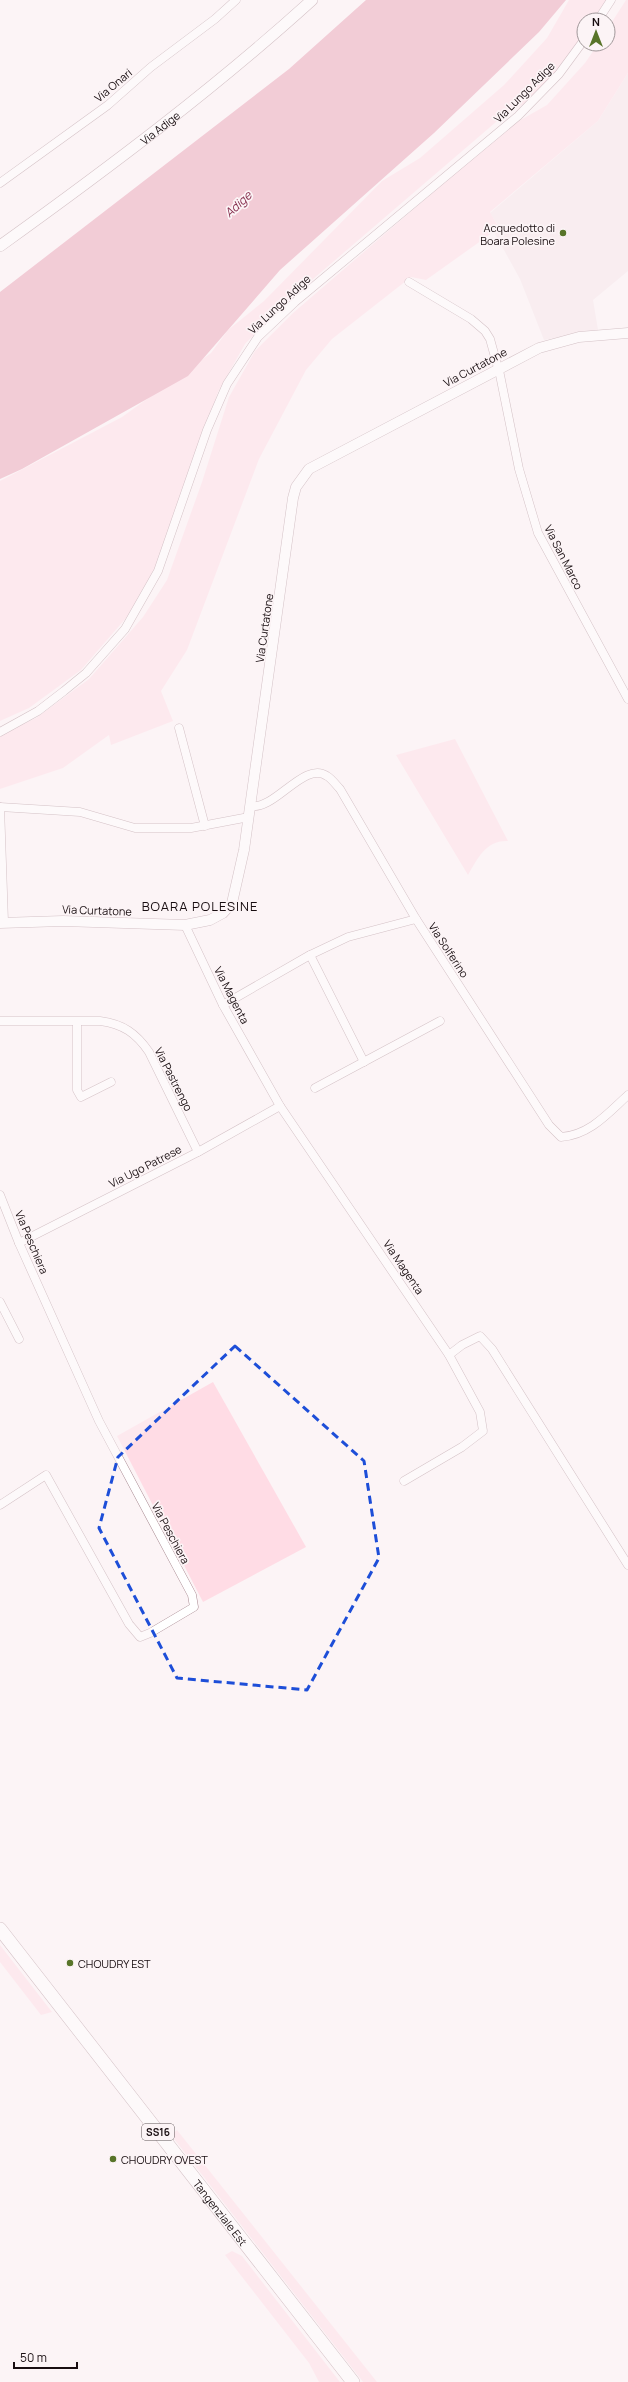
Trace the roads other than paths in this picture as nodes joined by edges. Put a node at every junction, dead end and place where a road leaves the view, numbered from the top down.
1 (236, 0) edge
2 (312, 0) edge
3 (611, 0) edge
4 (603, 12) edge
5 (576, 51) edge
6 (0, 183) edge
7 (0, 246) edge
8 (409, 282) dead end
9 (628, 333) edge
10 (498, 368) junction
11 (628, 699) edge
12 (179, 728) dead end
13 (0, 732) edge
14 (250, 806) junction
15 (0, 807) edge
16 (249, 817) junction
17 (206, 826) junction
18 (416, 919) junction
19 (2, 922) edge
20 (185, 925) junction
21 (310, 955) junction
22 (223, 1005) junction
23 (0, 1021) edge
24 (440, 1021) dead end
25 (77, 1022) junction
26 (364, 1062) junction
27 (111, 1082) dead end
28 (315, 1088) dead end
29 (628, 1095) edge
30 (280, 1106) junction
31 (198, 1152) junction
32 (0, 1195) edge
33 (19, 1243) junction
34 (0, 1302) edge
35 (19, 1339) dead end
36 (449, 1355) junction
37 (404, 1481) dead end
38 (0, 1505) edge
39 (628, 1564) edge
40 (0, 1929) edge
41 (353, 2382) edge

1 - 6 street, Via Onari
2 - 7 main road, Via Adige
3 - 4 street
5 - 13 street, Via Lungo Adige
8 - 10 street, Via San Marco
9 - 10 street, Via Curtatone
10 - 11 street, Via San Marco
10 - 14 street, Via Curtatone
12 - 17 street
14 - 16 street, Via Curtatone
14 - 18 street, Via Solferino
15 - 17 street
15 - 19 street
16 - 17 street
16 - 20 street, Via Curtatone
18 - 21 street
18 - 29 street, Via Solferino
19 - 20 street, Via Curtatone
20 - 22 street, Via Magenta
21 - 22 street
21 - 26 street
22 - 30 street, Via Magenta
23 - 25 street, Via Pastrengo
24 - 26 street
25 - 27 street
25 - 31 street, Via Pastrengo
26 - 28 street
30 - 31 street, Via Ugo Patrese
30 - 36 street, Via Magenta
31 - 33 street, Via Ugo Patrese
32 - 33 street, Via Peschiera
33 - 38 street, Via Peschiera
34 - 35 street
36 - 37 street, Via Magenta
36 - 39 street
40 - 41 main road, Tangenziale Est / SS16

